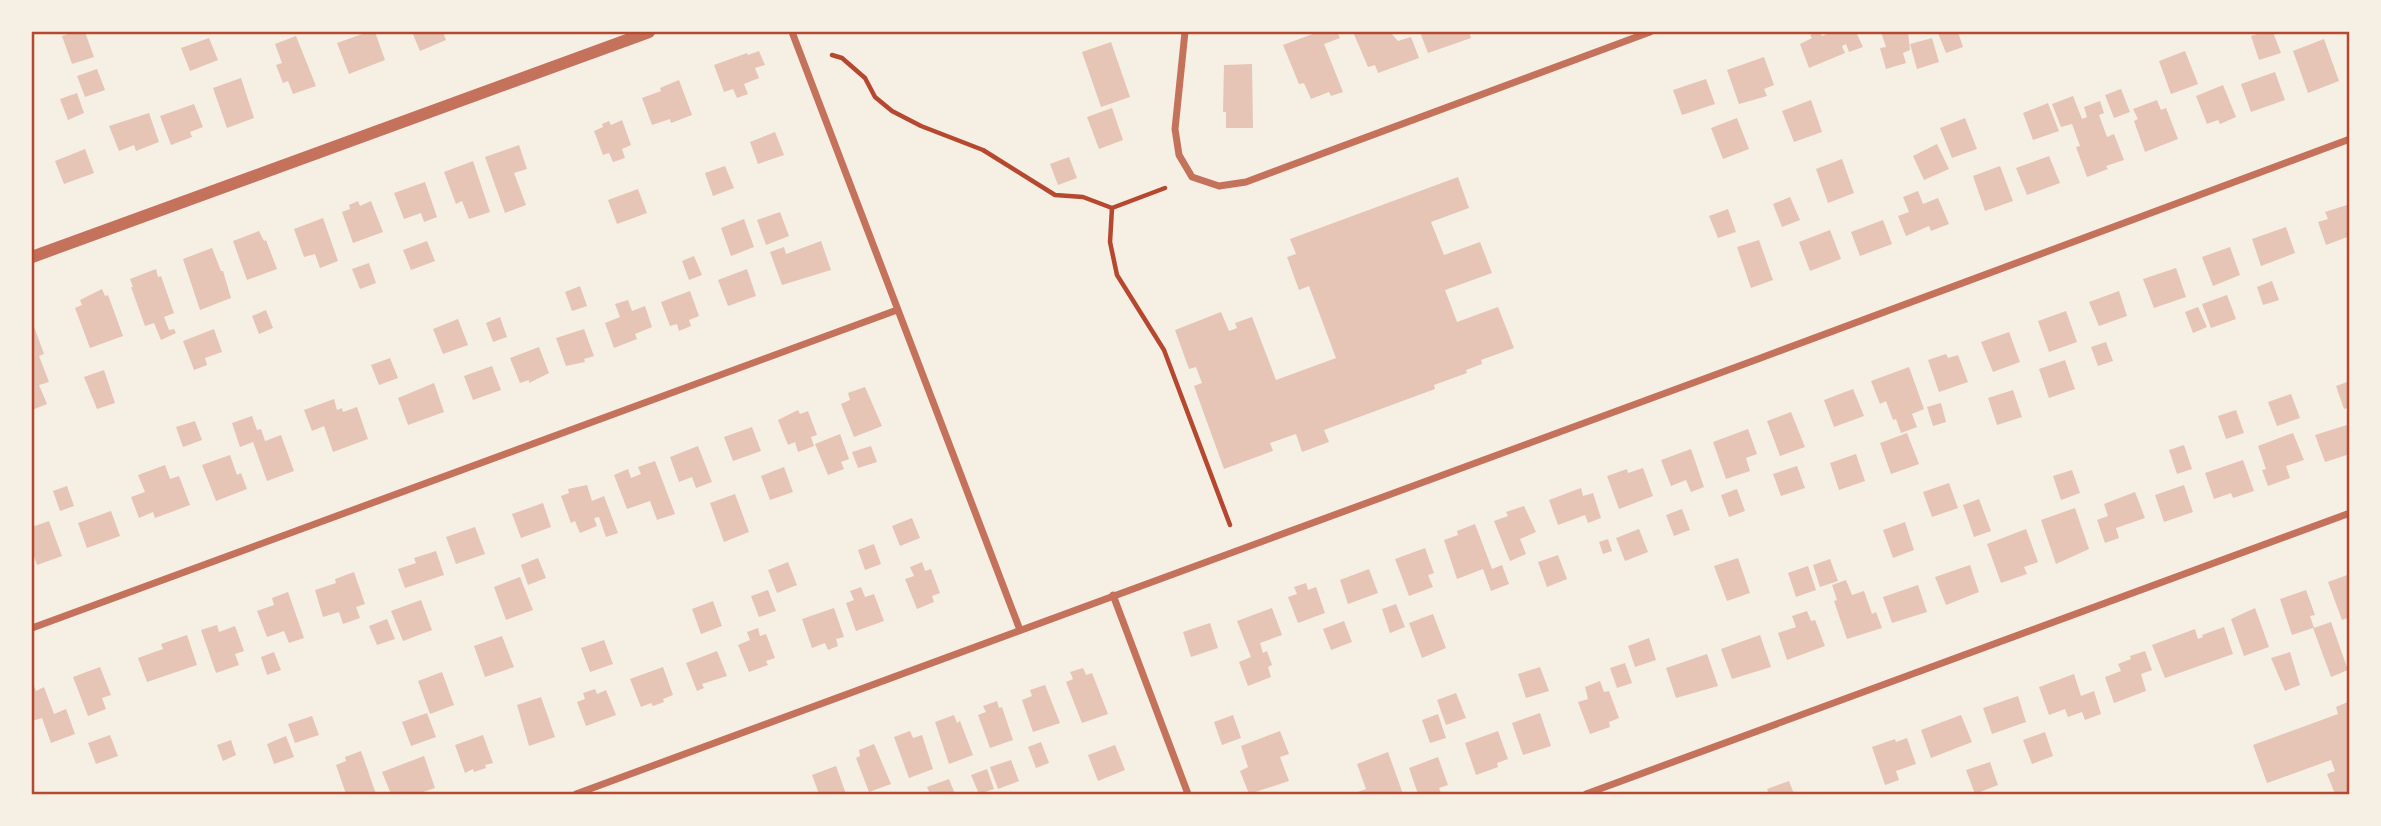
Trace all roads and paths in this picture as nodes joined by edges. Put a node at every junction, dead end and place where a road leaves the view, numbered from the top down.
1 (649, 32) edge
2 (792, 32) edge
3 (1185, 32) edge
4 (1650, 32) edge
5 (832, 55) dead end
6 (2350, 139) edge
7 (1165, 188) dead end
8 (1112, 208) junction
9 (32, 257) edge
10 (897, 310) junction
11 (2350, 513) edge
12 (1230, 526) dead end
13 (1113, 595) junction
14 (32, 628) edge
15 (1020, 630) junction
16 (576, 794) edge
17 (1188, 794) edge
18 (1586, 794) edge

1 - 9 street
2 - 10 street
3 - 4 street
5 - 8 path
6 - 13 street
7 - 8 path
8 - 12 path
10 - 14 street
10 - 15 street
11 - 18 street
13 - 15 street
13 - 17 street
15 - 16 street

